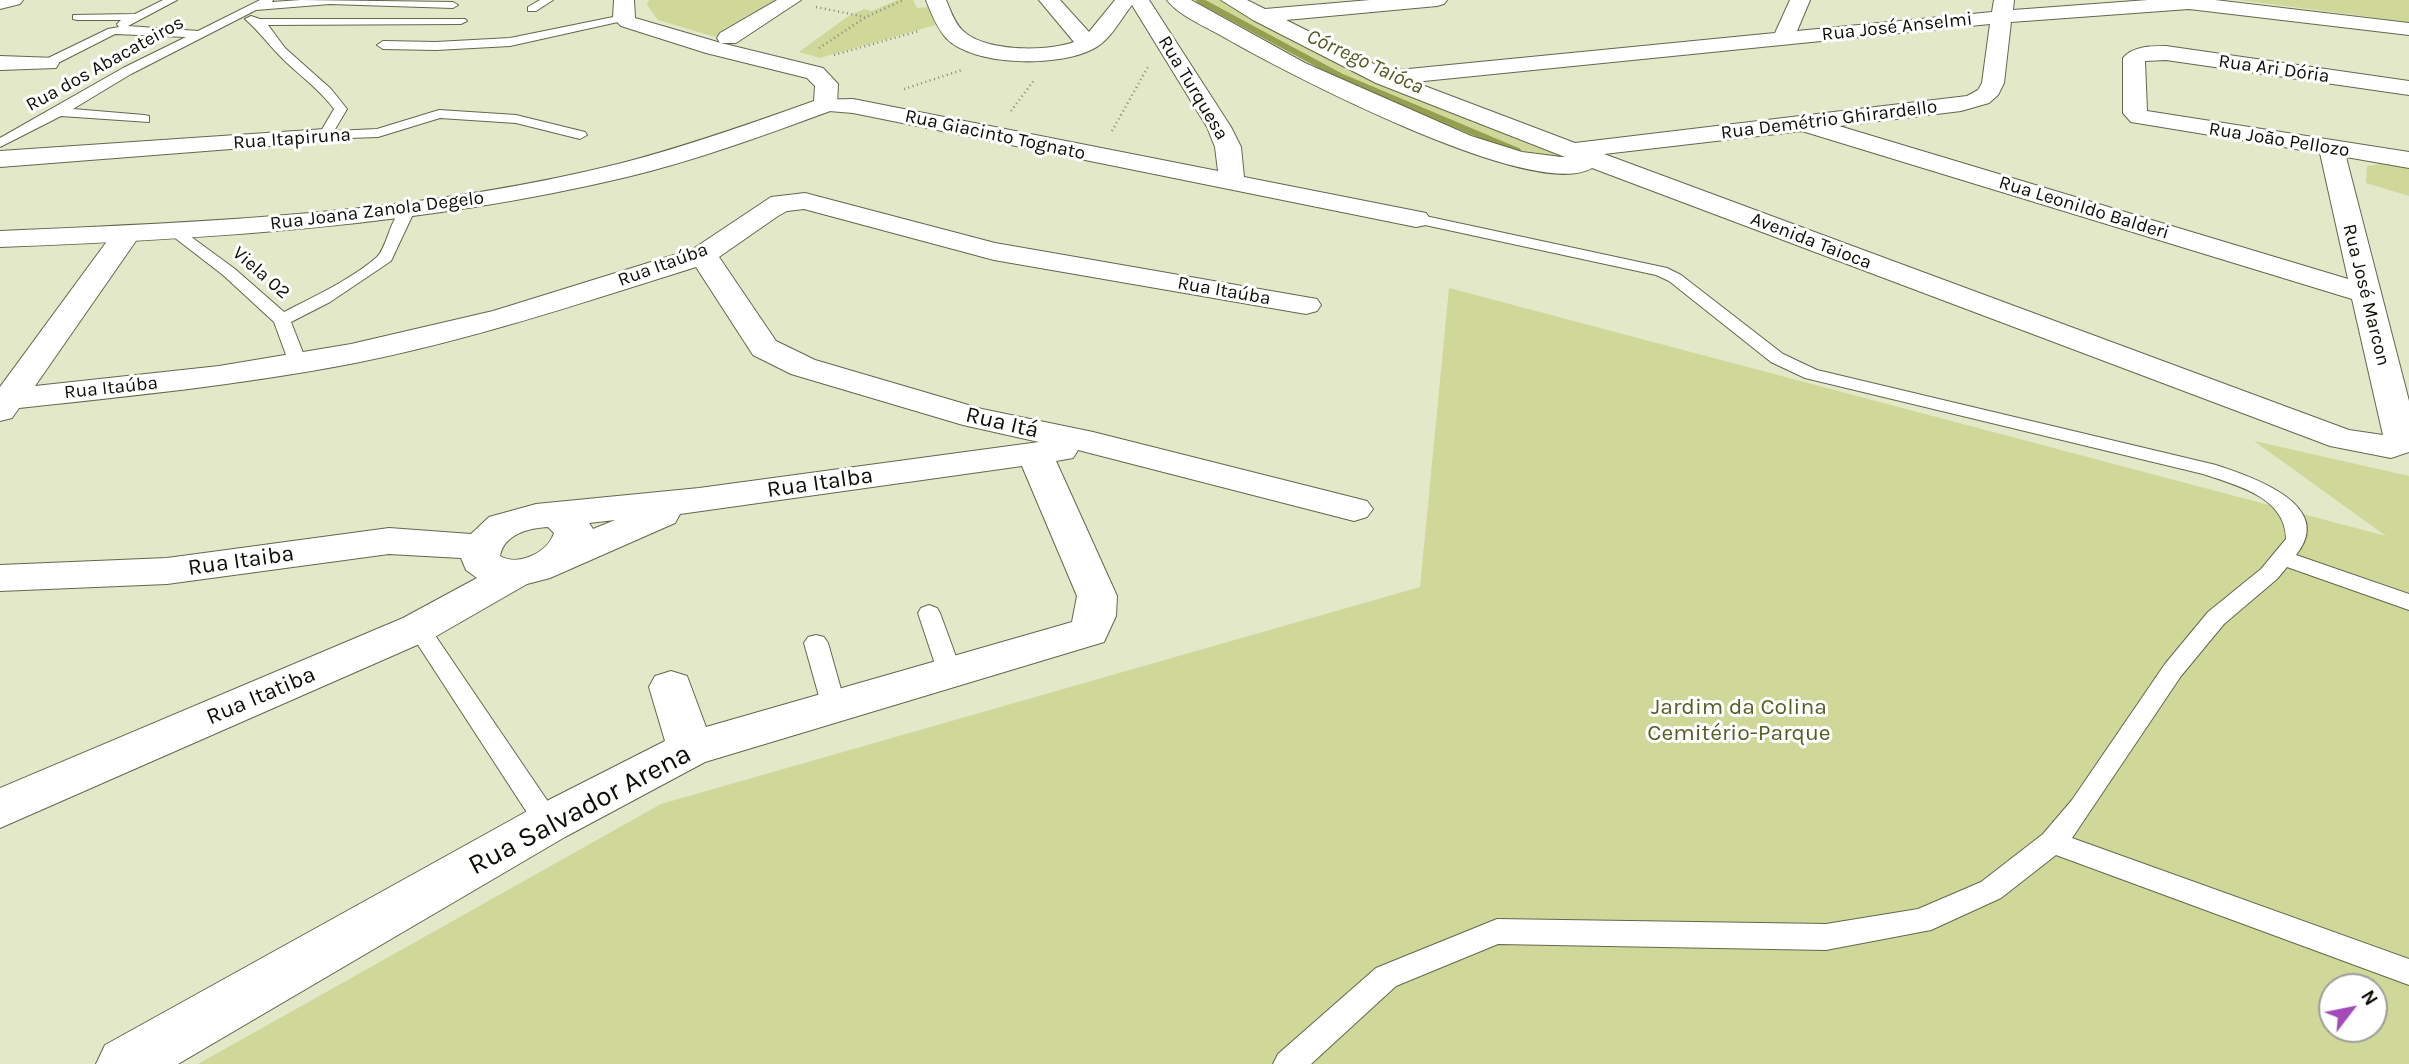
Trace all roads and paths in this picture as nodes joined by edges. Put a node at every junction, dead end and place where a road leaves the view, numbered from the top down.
1 (13, 0) edge
2 (172, 0) edge
3 (268, 0) edge
4 (548, 0) edge
5 (903, 0) edge
6 (936, 0) edge
7 (1049, 0) edge
8 (1126, 0) edge
9 (1139, 0) edge
10 (1177, 0) edge
11 (1231, 0) edge
12 (1437, 0) edge
13 (1800, 0) edge
14 (789, 1) edge
15 (0, 4) edge
16 (453, 5) dead end
17 (253, 7) junction
18 (2003, 8) edge
19 (532, 9) dead end
20 (624, 9) edge
21 (239, 15) junction
22 (77, 16) dead end
23 (1260, 16) junction
24 (137, 17) junction
25 (866, 17) junction
26 (461, 21) dead end
27 (260, 22) junction
28 (948, 25) junction
29 (116, 28) junction
30 (2409, 29) edge
31 (197, 34) junction
32 (729, 38) dead end
33 (1783, 39) junction
34 (1088, 44) junction
35 (383, 45) dead end
36 (1063, 50) junction
37 (1171, 50) junction
38 (1011, 54) junction
39 (0, 63) edge
40 (48, 63) joint
41 (797, 67) junction
42 (1384, 78) junction
43 (2409, 88) edge
44 (825, 105) junction
45 (853, 106) junction
46 (59, 112) junction
47 (144, 119) dead end
48 (2149, 120) joint
49 (1803, 122) junction
50 (994, 134) junction
51 (580, 135) dead end
52 (325, 136) junction
53 (0, 143) edge
54 (2331, 148) junction
55 (1572, 151) junction
56 (1098, 156) junction
57 (0, 159) edge
58 (2409, 160) edge
59 (1601, 162) junction
60 (1232, 182) junction
61 (407, 212) junction
62 (1416, 219) joint
63 (174, 232) junction
64 (127, 235) junction
65 (0, 239) edge
66 (703, 255) junction
67 (2364, 293) junction
68 (1306, 306) dead end
69 (282, 320) junction
70 (298, 363) junction
71 (3, 404) edge
72 (975, 418) junction
73 (2402, 442) joint
74 (1093, 443) junction
75 (1035, 455) junction
76 (939, 467) junction
77 (699, 500) junction
78 (1354, 509) dead end
79 (531, 517) junction
80 (389, 541) junction
81 (481, 547) junction
82 (557, 558) junction
83 (2283, 558) junction
84 (517, 572) junction
85 (0, 578) edge
86 (2409, 602) edge
87 (929, 613) dead end
88 (418, 628) junction
89 (816, 643) dead end
90 (950, 673) junction
91 (671, 687) dead end
92 (834, 707) junction
93 (690, 749) junction
94 (0, 809) edge
95 (548, 823) junction
96 (2053, 842) junction
97 (2409, 972) edge
98 (125, 1064) edge
99 (1289, 1064) edge

1 - 15 street
2 - 24 lane
3 - 17 lane, Rua dos Abacateiros
4 - 19 lane
5 - 25 path
6 - 28 street
7 - 34 street
8 - 34 street
9 - 37 street, Rua Turquesa
10 - 59 street
11 - 23 street, Avenida Taioca
12 - 23 street
13 - 33 street
14 - 25 path
14 - 32 street
16 - 17 lane
17 - 21 lane, Rua dos Abacateiros
18 - 30 street, Rua José Anselmi
18 - 33 street, Rua José Anselmi
18 - 49 street, Rua Demétrio Ghirardello
20 - 35 lane
20 - 41 street
21 - 27 lane
21 - 31 lane, Rua dos Abacateiros
22 - 24 lane
23 - 42 street, Avenida Taioca
24 - 29 lane
25 - 41 path
26 - 27 lane
27 - 52 lane
28 - 38 street
28 - 41 path
29 - 31 lane
29 - 40 lane
31 - 46 lane, Rua dos Abacateiros
33 - 42 street, Rua José Anselmi
34 - 36 street
36 - 38 street
36 - 50 path
37 - 56 path
37 - 60 street, Rua Turquesa
38 - 45 path
39 - 40 street
41 - 44 street
42 - 55 street, Avenida Taioca
43 - 48 street, Rua Ari Dória
44 - 45 street, Rua Giacinto Tognato
44 - 61 street, Rua Joana Zanola Degelo
45 - 50 street, Rua Giacinto Tognato
46 - 47 lane
46 - 53 lane, Rua dos Abacateiros
48 - 54 street, Rua João Pellozo
49 - 55 street, Rua Demétrio Ghirardello
49 - 67 street, Rua Leonildo Balderi
50 - 56 street, Rua Giacinto Tognato
51 - 52 lane, Rua Itapiruna
52 - 57 street, Rua Itapiruna
54 - 58 street, Rua João Pellozo
54 - 67 street, Rua José Marcon
55 - 59 street, Avenida Taioca
56 - 60 street, Rua Giacinto Tognato
59 - 73 street, Avenida Taioca
60 - 62 street, Rua Giacinto Tognato
61 - 63 street, Rua Joana Zanola Degelo
61 - 69 lane
62 - 83 lane
63 - 64 street, Rua Joana Zanola Degelo
63 - 69 lane, Viela 02
64 - 65 street, Rua Joana Zanola Degelo
64 - 71 street
66 - 68 street, Rua Itaúba
66 - 70 street, Rua Itaúba
66 - 72 street, Rua Itá
67 - 73 street, Rua José Marcon
69 - 70 lane, Viela 02
70 - 71 street, Rua Itaúba
72 - 74 street, Rua Itá
72 - 76 street
74 - 75 street, Rua Italba
74 - 78 street, Rua Itá
75 - 76 street, Rua Italba
75 - 90 street, Rua Salvador Arena
76 - 77 street, Rua Italba
77 - 79 street, Rua Italba
77 - 82 street
79 - 80 street, Rua Italba
79 - 81 street
79 - 82 street
80 - 81 street, Rua Itaiba
80 - 85 street, Rua Itaiba
81 - 84 street
82 - 84 street, Rua Itatiba
83 - 86 lane
83 - 96 lane
84 - 88 street, Rua Itatiba
87 - 90 lane
88 - 94 street, Rua Itatiba
88 - 95 lane
89 - 92 lane
90 - 92 street, Rua Salvador Arena
91 - 93 street
92 - 93 street, Rua Salvador Arena
93 - 95 street, Rua Salvador Arena
95 - 98 street, Rua Salvador Arena
96 - 97 lane
96 - 99 lane

